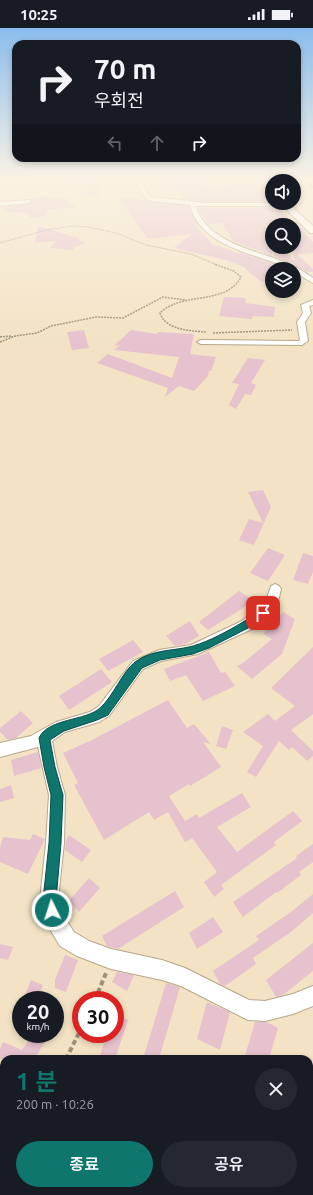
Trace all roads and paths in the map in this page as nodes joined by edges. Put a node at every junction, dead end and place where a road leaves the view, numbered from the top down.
1 (30, 234) edge
2 (120, 234) edge
3 (214, 234) edge
4 (0, 243) edge
5 (313, 282) edge
6 (187, 300) junction
7 (313, 302) edge
8 (302, 330) junction
9 (15, 336) junction
10 (0, 337) edge
11 (0, 342) edge
12 (201, 342) dead end
13 (276, 589) dead end
14 (44, 738) junction
15 (0, 750) edge
16 (111, 959) junction
17 (99, 991) edge
18 (313, 996) edge
19 (74, 1043) edge
20 (68, 1055) edge

1 - 4 path
2 - 6 path
3 - 5 street
6 - 8 path
6 - 9 path
7 - 8 street
8 - 12 street
9 - 10 path
9 - 11 path
13 - 14 street
14 - 15 street
14 - 16 street
16 - 17 path
16 - 18 street
19 - 20 path

